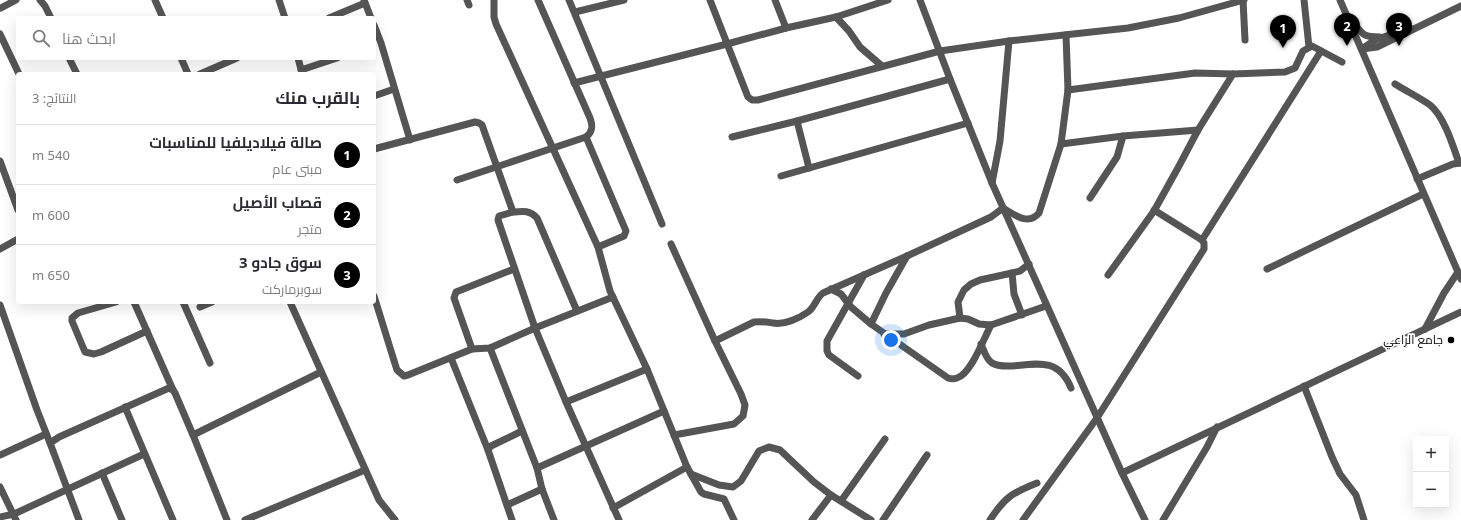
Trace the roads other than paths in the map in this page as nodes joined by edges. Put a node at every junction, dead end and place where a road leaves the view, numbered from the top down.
1 (15, 0) edge
2 (40, 0) edge
3 (156, 0) edge
4 (279, 0) edge
5 (494, 0) edge
6 (538, 0) edge
7 (569, 0) edge
8 (624, 0) edge
9 (710, 0) edge
10 (775, 0) edge
11 (888, 0) edge
12 (920, 0) edge
13 (1244, 0) edge
14 (1304, 0) edge
15 (1340, 0) edge
16 (364, 2) edge
17 (1461, 6) edge
18 (1, 8) dead end
19 (1345, 11) junction
20 (575, 12) junction
21 (50, 16) edge
22 (162, 16) edge
23 (284, 16) edge
24 (333, 16) edge
25 (370, 16) edge
26 (836, 16) junction
27 (1422, 25) junction
28 (786, 28) junction
29 (376, 30) edge
30 (0, 34) edge
31 (1066, 35) junction
32 (1384, 37) junction
33 (1245, 40) dead end
34 (1009, 41) junction
35 (381, 43) junction
36 (727, 44) junction
37 (376, 45) edge
38 (1309, 47) junction
39 (1362, 49) junction
40 (940, 51) junction
41 (1321, 51) junction
42 (70, 60) edge
43 (182, 60) edge
44 (232, 60) edge
45 (299, 60) edge
46 (332, 60) edge
47 (1342, 62) dead end
48 (882, 66) junction
49 (18, 72) edge
50 (76, 72) edge
51 (187, 72) edge
52 (205, 72) edge
53 (302, 72) edge
54 (1233, 74) junction
55 (601, 76) junction
56 (950, 79) junction
57 (574, 83) junction
58 (1395, 84) dead end
59 (394, 89) junction
60 (1068, 90) junction
61 (376, 95) edge
62 (797, 121) junction
63 (968, 123) junction
64 (1198, 130) junction
65 (1123, 136) junction
66 (586, 137) junction
67 (732, 137) dead end
68 (410, 140) junction
69 (1062, 144) junction
70 (553, 147) junction
71 (376, 148) edge
72 (0, 161) edge
73 (1460, 163) edge
74 (496, 167) junction
75 (810, 168) junction
76 (781, 176) dead end
77 (1417, 179) junction
78 (457, 180) dead end
79 (992, 183) junction
80 (1424, 194) junction
81 (1090, 198) dead end
82 (16, 205) edge
83 (1004, 208) junction
84 (1154, 210) junction
85 (513, 212) junction
86 (662, 224) dead end
87 (1202, 240) junction
88 (16, 241) edge
89 (671, 244) dead end
90 (598, 247) junction
91 (0, 249) edge
92 (907, 256) junction
93 (1029, 264) junction
94 (514, 269) junction
95 (1267, 269) dead end
96 (1458, 272) junction
97 (1012, 273) junction
98 (864, 275) junction
99 (1108, 275) dead end
100 (1461, 279) edge
101 (831, 289) junction
102 (613, 297) junction
103 (376, 302) edge
104 (848, 303) junction
105 (109, 304) edge
106 (135, 304) edge
107 (183, 304) edge
108 (207, 304) edge
109 (291, 304) edge
110 (0, 305) edge
111 (1046, 306) junction
112 (200, 307) dead end
113 (577, 311) junction
114 (1461, 312) edge
115 (1022, 315) junction
116 (960, 318) junction
117 (871, 324) junction
118 (991, 325) junction
119 (535, 328) junction
120 (1425, 329) junction
121 (147, 331) junction
122 (884, 334) junction
123 (715, 341) junction
124 (981, 344) junction
125 (490, 348) junction
126 (472, 349) junction
127 (451, 358) junction
128 (210, 363) dead end
129 (647, 369) junction
130 (321, 372) junction
131 (858, 376) dead end
132 (1304, 386) junction
133 (1071, 388) dead end
134 (173, 390) junction
135 (566, 402) junction
136 (124, 407) junction
137 (664, 411) junction
138 (1097, 418) junction
139 (1217, 427) junction
140 (522, 432) junction
141 (46, 434) junction
142 (193, 435) junction
143 (674, 435) junction
144 (885, 439) dead end
145 (50, 443) junction
146 (586, 445) junction
147 (488, 450) junction
148 (144, 454) junction
149 (0, 455) edge
150 (927, 455) dead end
151 (688, 467) junction
152 (537, 468) junction
153 (366, 470) junction
154 (1122, 473) junction
155 (102, 474) junction
156 (691, 474) junction
157 (1037, 483) dead end
158 (0, 488) edge
159 (542, 489) junction
160 (67, 490) junction
161 (831, 495) junction
162 (841, 501) junction
163 (507, 505) junction
164 (613, 508) junction
165 (0, 517) edge
166 (15, 517) edge
167 (79, 520) edge
168 (122, 520) edge
169 (173, 520) edge
170 (227, 520) edge
171 (245, 520) edge
172 (395, 520) edge
173 (512, 520) edge
174 (554, 520) edge
175 (619, 520) edge
176 (734, 520) edge
177 (812, 520) edge
178 (871, 520) edge
179 (883, 520) edge
180 (990, 520) edge
181 (1023, 520) edge
182 (1146, 520) edge
183 (1162, 520) edge
184 (1364, 520) edge

1 - 18 street
2 - 21 street
3 - 22 street
4 - 23 street
5 - 70 street
6 - 57 street
7 - 20 street
8 - 20 street
9 - 36 street
10 - 28 street
11 - 26 street
12 - 40 street
13 - 31 street
13 - 33 street
14 - 38 street
15 - 19 street
16 - 24 street
16 - 25 street
17 - 27 street
19 - 32 street
19 - 39 street
20 - 55 street
26 - 28 street
26 - 48 street
27 - 32 street
27 - 39 street
28 - 36 street
29 - 35 street
30 - 49 street
31 - 34 street
31 - 60 street
32 - 39 street
34 - 40 street
34 - 79 street
35 - 37 street
35 - 59 street
36 - 48 street
36 - 55 street
38 - 41 street
38 - 54 street
39 - 77 street
40 - 48 street
40 - 56 street
41 - 47 street
41 - 87 street
42 - 50 street
43 - 51 street
44 - 52 street
45 - 53 street
46 - 53 street
54 - 60 street
54 - 64 street
55 - 57 street
55 - 86 street
56 - 62 street
56 - 63 street
57 - 66 street
58 - 73 street
59 - 61 street
59 - 68 street
60 - 69 street
62 - 67 street
62 - 75 street
63 - 75 street
63 - 79 street
64 - 65 street
64 - 84 street
65 - 69 street
65 - 81 street
66 - 70 street
66 - 90 street
68 - 71 street
68 - 74 street
69 - 83 street
70 - 74 street
70 - 90 street
72 - 82 street
73 - 77 street
74 - 78 street
74 - 85 street
75 - 76 street
77 - 80 street
79 - 83 street
80 - 95 street
80 - 96 street
83 - 92 street
83 - 93 street
84 - 87 street
84 - 99 street
85 - 94 street
85 - 113 street
87 - 138 street
88 - 91 street
89 - 123 street
90 - 102 street
92 - 98 street
92 - 117 street
93 - 97 street
93 - 111 street
94 - 119 street
94 - 126 street
96 - 100 street
96 - 120 street
97 - 115 street
97 - 116 street
98 - 101 street
98 - 104 street
101 - 104 street
101 - 123 street
102 - 113 street
102 - 129 street
103 - 127 street
104 - 117 street
104 - 131 street
105 - 121 street
106 - 121 street
107 - 128 street
108 - 112 street
109 - 130 street
110 - 141 street
111 - 115 street
111 - 138 street
113 - 119 street
114 - 120 street
115 - 118 street
116 - 118 street
116 - 122 street
117 - 122 street
118 - 124 street
119 - 125 street
119 - 135 street
120 - 132 street
121 - 134 street
122 - 124 street
123 - 143 street
124 - 133 street
125 - 126 street
125 - 140 street
126 - 127 street
127 - 147 street
129 - 135 street
129 - 137 street
130 - 142 street
130 - 153 street
132 - 139 street
132 - 184 street
134 - 136 street
134 - 142 street
135 - 146 street
136 - 145 street
136 - 148 street
137 - 143 street
137 - 146 street
138 - 154 street
138 - 181 street
139 - 154 street
139 - 183 street
140 - 147 street
140 - 152 street
141 - 145 street
141 - 149 street
142 - 170 street
143 - 151 street
144 - 162 street
145 - 160 street
146 - 152 street
146 - 164 street
147 - 163 street
148 - 155 street
148 - 169 street
150 - 179 street
151 - 156 street
151 - 164 street
152 - 159 street
153 - 171 street
153 - 172 street
154 - 182 street
155 - 160 street
155 - 168 street
156 - 161 street
156 - 176 street
157 - 180 street
158 - 166 street
159 - 163 street
159 - 174 street
160 - 166 street
160 - 167 street
161 - 162 street
161 - 177 street
162 - 178 street
163 - 173 street
164 - 175 street
165 - 166 street

